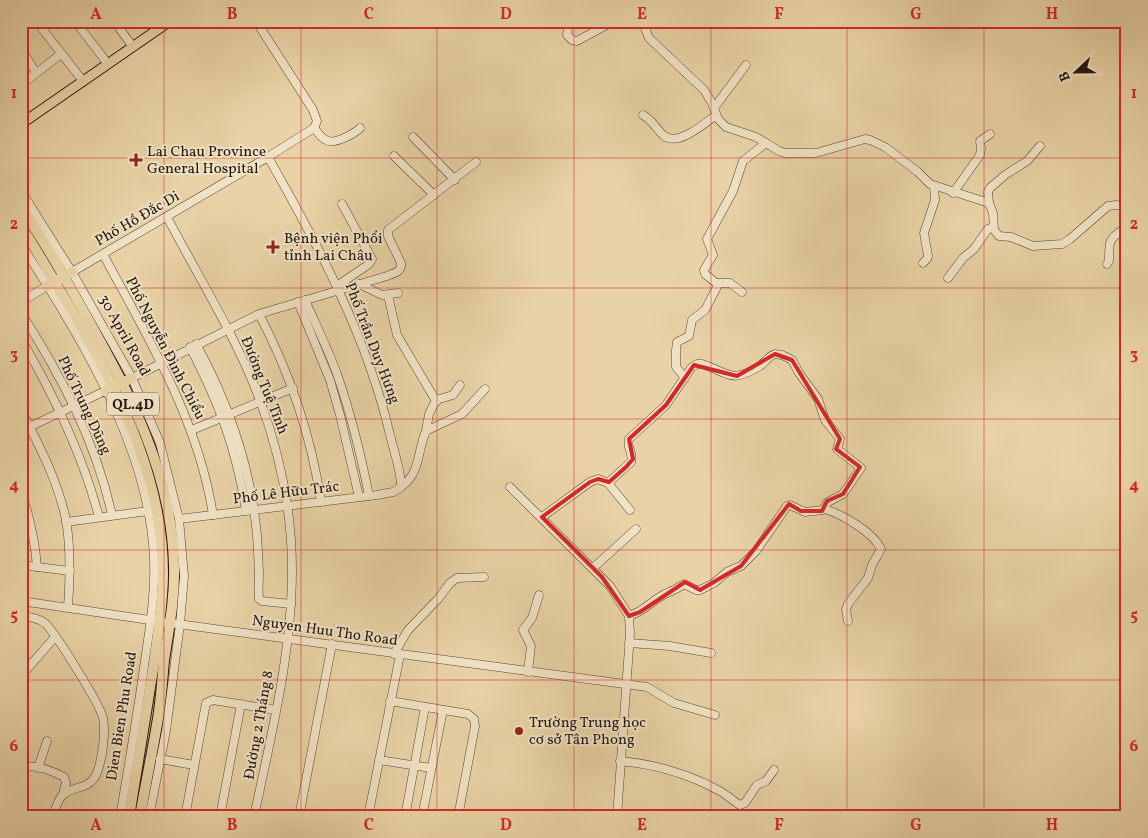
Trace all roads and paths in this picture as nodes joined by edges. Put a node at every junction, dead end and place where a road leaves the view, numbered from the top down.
1 (36, 21) edge
2 (75, 21) edge
3 (114, 21) edge
4 (170, 21) edge
5 (256, 21) edge
6 (568, 21) edge
7 (614, 21) edge
8 (642, 21) edge
9 (133, 47) junction
10 (21, 48) edge
11 (61, 54) junction
12 (108, 64) junction
13 (746, 65) dead end
14 (36, 73) junction
15 (83, 81) junction
16 (21, 85) edge
17 (715, 111) junction
18 (643, 115) dead end
19 (21, 124) edge
20 (315, 126) junction
21 (360, 128) dead end
22 (990, 134) dead end
23 (413, 137) dead end
24 (766, 143) junction
25 (1040, 146) dead end
26 (394, 156) dead end
27 (268, 157) junction
28 (476, 162) dead end
29 (455, 180) junction
30 (934, 186) junction
31 (21, 191) edge
32 (953, 193) junction
33 (434, 195) junction
34 (989, 203) junction
35 (342, 204) dead end
36 (1127, 207) edge
37 (21, 208) edge
38 (167, 217) junction
39 (21, 226) edge
40 (993, 226) junction
41 (1127, 227) edge
42 (22, 245) edge
43 (24, 254) edge
44 (103, 254) junction
45 (923, 263) dead end
46 (1107, 264) dead end
47 (948, 278) dead end
48 (60, 279) junction
49 (719, 283) junction
50 (359, 284) junction
51 (338, 288) junction
52 (742, 292) dead end
53 (398, 293) dead end
54 (388, 295) junction
55 (21, 302) edge
56 (301, 302) junction
57 (21, 313) edge
58 (259, 314) junction
59 (228, 329) junction
60 (21, 339) edge
61 (193, 346) junction
62 (161, 363) junction
63 (685, 378) junction
64 (118, 384) junction
65 (460, 385) dead end
66 (293, 388) junction
67 (485, 388) dead end
68 (344, 396) junction
69 (336, 399) junction
70 (436, 401) junction
71 (261, 402) junction
72 (73, 406) junction
73 (21, 410) edge
74 (61, 412) junction
75 (226, 416) junction
76 (30, 427) junction
77 (192, 430) junction
78 (426, 430) junction
79 (21, 431) edge
80 (608, 483) junction
81 (510, 487) dead end
82 (399, 489) junction
83 (21, 492) edge
84 (369, 496) junction
85 (359, 497) junction
86 (321, 502) junction
87 (287, 506) junction
88 (824, 509) junction
89 (152, 510) junction
90 (250, 510) junction
91 (630, 510) dead end
92 (112, 514) junction
93 (213, 515) junction
94 (98, 516) junction
95 (542, 518) junction
96 (179, 519) junction
97 (66, 522) junction
98 (636, 529) dead end
99 (21, 565) edge
100 (37, 567) junction
101 (593, 568) junction
102 (70, 570) junction
103 (484, 577) dead end
104 (539, 596) dead end
105 (21, 601) edge
106 (291, 604) junction
107 (68, 607) junction
108 (21, 616) edge
109 (628, 616) junction
110 (848, 621) dead end
111 (165, 622) junction
112 (55, 636) junction
113 (287, 638) junction
114 (629, 643) junction
115 (332, 644) junction
116 (397, 654) junction
117 (710, 654) dead end
118 (528, 672) junction
119 (21, 676) edge
120 (626, 685) junction
121 (390, 701) junction
122 (241, 704) junction
123 (425, 707) junction
124 (276, 710) junction
125 (443, 710) junction
126 (715, 715) dead end
127 (47, 741) dead end
128 (160, 759) junction
129 (379, 760) junction
130 (620, 761) junction
131 (194, 765) junction
132 (414, 765) junction
133 (38, 768) junction
134 (431, 768) junction
135 (774, 770) dead end
136 (21, 783) edge
137 (63, 794) junction
138 (21, 801) edge
139 (53, 817) edge
140 (120, 817) edge
141 (129, 817) edge
142 (140, 817) edge
143 (149, 817) edge
144 (185, 817) edge
145 (220, 817) edge
146 (254, 817) edge
147 (299, 817) edge
148 (368, 817) edge
149 (404, 817) edge
150 (422, 817) edge
151 (458, 817) edge
152 (617, 817) edge

1 - 11 street
2 - 12 street
3 - 9 street
4 - 9 main road
5 - 20 street
6 - 7 street
8 - 17 street
9 - 12 main road
10 - 14 street
11 - 14 street
11 - 15 street
12 - 15 main road
13 - 17 street
14 - 16 street
15 - 19 main road
17 - 18 street
17 - 24 street
20 - 21 street
20 - 27 street, Phố Hồ Đắc Di
22 - 32 street
23 - 29 street
24 - 30 street
24 - 49 street
25 - 34 street
26 - 33 street
27 - 38 street, Phố Hồ Đắc Di
27 - 51 street, Phố Trần Duy Hưng
28 - 29 street
29 - 33 street
30 - 32 street
30 - 45 street
31 - 48 street, 30 April Road / QL.4D
32 - 34 street
33 - 50 street
34 - 40 street
35 - 51 street
36 - 40 street
37 - 48 highway, 30 April Road / QL.4D
38 - 44 street, Phố Hồ Đắc Di
38 - 59 street, Đường Tuệ Tĩnh
39 - 48 highway, 30 April Road / QL.4D
40 - 47 street
41 - 46 street
42 - 43 street, 30 April Road / QL.4D
43 - 48 street, 30 April Road / QL.4D
44 - 48 street, Phố Hồ Đắc Di
44 - 62 street, Phố Nguyễn Đình Chiểu
48 - 55 street, Phố Hồ Đắc Di
48 - 64 highway, 30 April Road / QL.4D
48 - 64 street, 30 April Road / QL.4D
49 - 52 street
49 - 63 street
50 - 51 street
50 - 54 street
51 - 56 street
51 - 82 street, Phố Trần Duy Hưng
53 - 54 street
54 - 70 street
56 - 58 street
56 - 68 street
56 - 69 street
57 - 72 street, Phố Trung Dũng
58 - 59 street
58 - 66 street
59 - 61 street
59 - 71 street, Đường Tuệ Tĩnh
60 - 74 street, Phố Trung Dũng
61 - 62 street
61 - 75 street
62 - 64 street
62 - 77 street, Phố Nguyễn Đình Chiểu
63 - 80 street
63 - 88 street
64 - 72 street
64 - 89 highway, 30 April Road / QL.4D
64 - 96 street, 30 April Road / QL.4D
64 - 111 highway, 30 April Road / QL.4D
65 - 70 street
66 - 71 street
66 - 86 street
67 - 78 street
68 - 69 street
68 - 84 street
69 - 85 street
70 - 78 street
71 - 75 street
71 - 87 street, Đường Tuệ Tĩnh
72 - 74 street
72 - 92 street, Phố Trung Dũng
73 - 76 street
74 - 76 street
74 - 94 street, Phố Trung Dũng
75 - 77 street
75 - 90 street
76 - 79 street
76 - 97 street
77 - 93 street, Phố Nguyễn Đình Chiểu
78 - 82 street
80 - 91 street
80 - 95 street
81 - 95 street
82 - 84 street, Phố Lê Hữu Trác
83 - 100 street
84 - 85 street, Phố Lê Hữu Trác
85 - 86 street, Phố Lê Hữu Trác
86 - 87 street, Phố Lê Hữu Trác
87 - 90 street, Phố Lê Hữu Trác
87 - 106 street, Đường Tuệ Tĩnh
88 - 109 street
88 - 110 street
89 - 92 street
89 - 111 highway, 30 April Road / QL.4D
90 - 93 street, Phố Lê Hữu Trác
90 - 106 street
92 - 94 street
93 - 96 street, Phố Lê Hữu Trác
94 - 97 street
95 - 101 street
96 - 111 street, 30 April Road / QL.4D
97 - 102 street
98 - 101 street
99 - 100 street
100 - 102 street
101 - 109 street
102 - 107 street
103 - 116 street
104 - 118 street
105 - 107 street, Nguyen Huu Tho Road
106 - 113 street, Đường Tuệ Tĩnh
107 - 111 street, Nguyen Huu Tho Road
108 - 112 street
109 - 114 street
111 - 113 street, Nguyen Huu Tho Road
111 - 128 street, QL.4D
111 - 140 street, Dien Bien Phu Road / QL.4D
111 - 141 highway, Dien Bien Phu Road / QL.4D
111 - 142 highway, QL.4D
112 - 119 street
112 - 137 street
113 - 115 street, Nguyen Huu Tho Road
113 - 124 street, Đường 2 Tháng 8
114 - 117 street
114 - 120 street
115 - 116 street, Nguyen Huu Tho Road
115 - 147 street
116 - 118 street, Nguyen Huu Tho Road
116 - 121 street
118 - 120 street, Nguyen Huu Tho Road
120 - 126 street, Nguyen Huu Tho Road
120 - 130 street
121 - 123 street
121 - 129 street
122 - 124 street
122 - 131 street
122 - 145 street
123 - 125 street
123 - 132 street
124 - 146 street, Đường 2 Tháng 8
125 - 134 street
125 - 151 street
127 - 133 street
128 - 131 street
128 - 143 street, QL.4D
129 - 132 street
129 - 148 street
130 - 135 street
130 - 152 street
131 - 144 street
132 - 134 street
132 - 149 street
133 - 136 street
133 - 137 street
134 - 150 street
136 - 138 street
137 - 139 street

